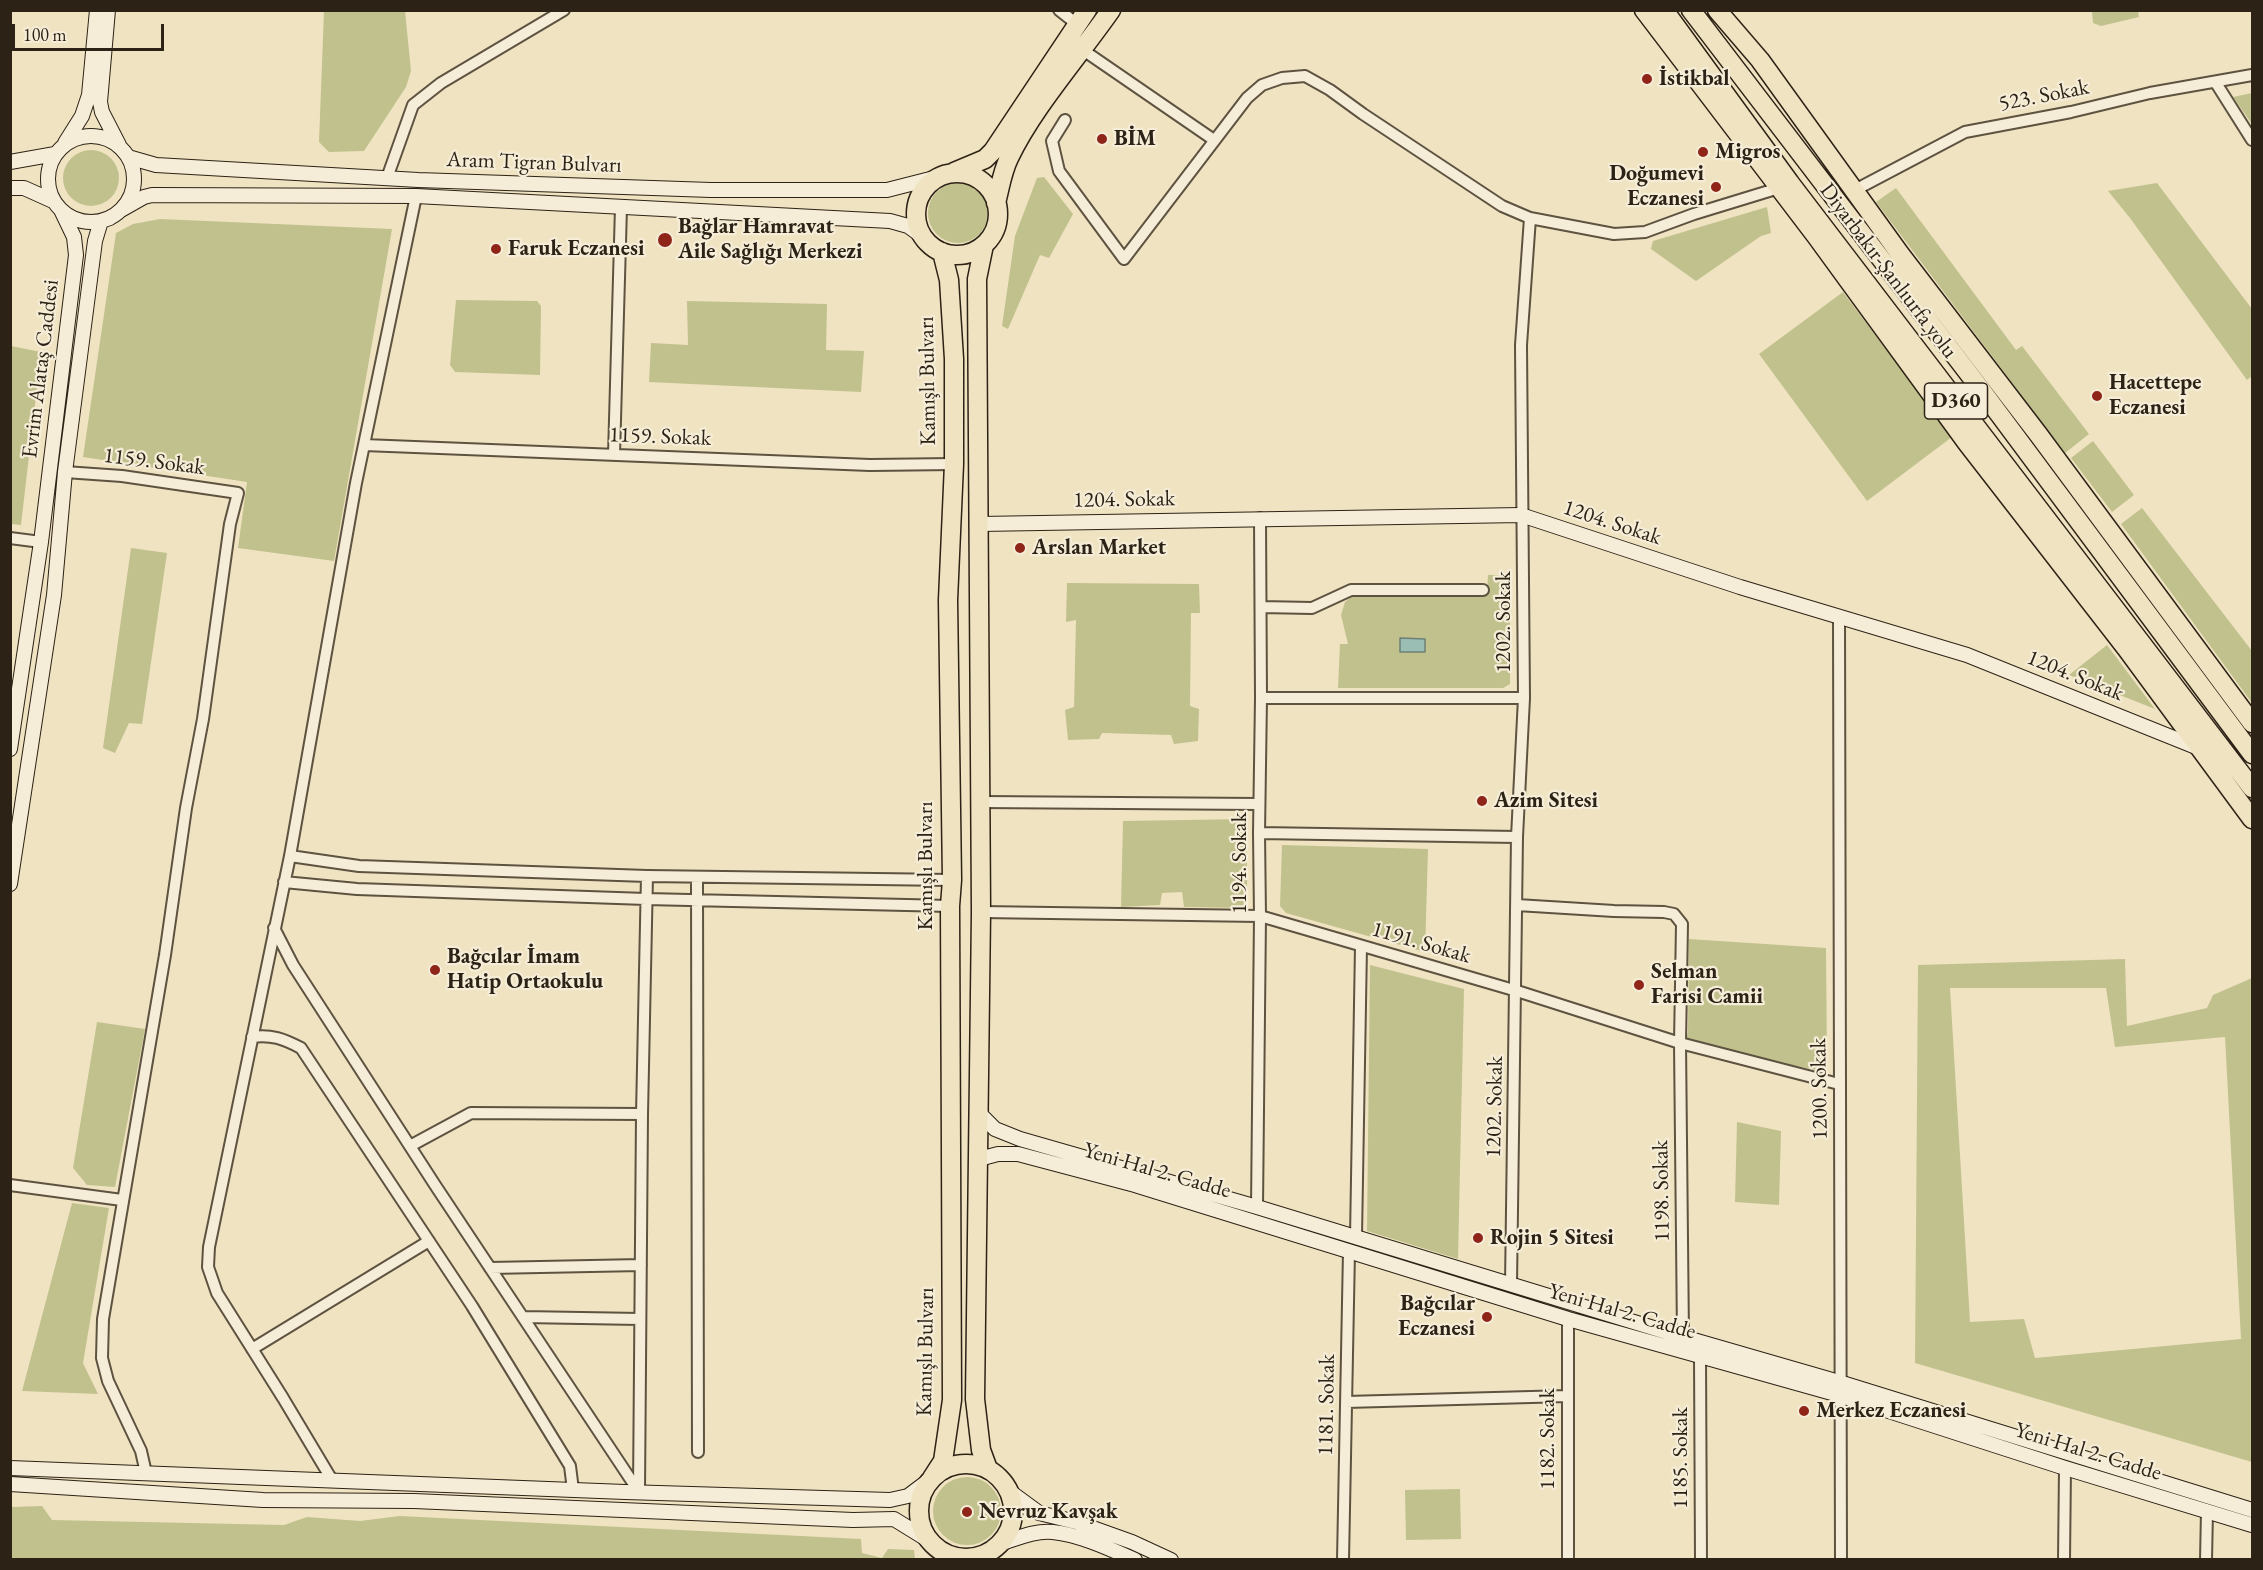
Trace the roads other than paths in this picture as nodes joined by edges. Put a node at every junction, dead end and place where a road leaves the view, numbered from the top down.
1 (97, 10) edge
2 (108, 10) edge
3 (564, 10) edge
4 (1059, 10) edge
5 (1111, 10) edge
6 (1644, 10) edge
7 (1664, 10) edge
8 (1690, 10) edge
9 (1717, 10) edge
10 (1084, 14) edge
11 (1729, 26) junction
12 (1083, 50) junction
13 (2253, 75) edge
14 (2216, 83) junction
15 (1065, 120) dead end
16 (1214, 140) junction
17 (2253, 140) edge
18 (65, 143) junction
19 (119, 146) junction
20 (55, 154) junction
21 (128, 157) junction
22 (10, 162) edge
23 (944, 175) junction
24 (387, 178) junction
25 (1785, 186) junction
26 (10, 188) edge
27 (1855, 190) junction
28 (416, 196) junction
29 (1835, 198) junction
30 (996, 203) junction
31 (57, 206) junction
32 (621, 207) junction
33 (115, 214) junction
34 (1530, 218) junction
35 (922, 236) junction
36 (984, 245) junction
37 (942, 252) junction
38 (1979, 387) junction
39 (1981, 433) junction
40 (364, 445) junction
41 (614, 455) junction
42 (954, 464) junction
43 (65, 472) junction
44 (2088, 501) junction
45 (1521, 515) junction
46 (1260, 518) junction
47 (2030, 523) junction
48 (980, 524) junction
49 (10, 538) edge
50 (41, 542) junction
51 (1483, 590) dead end
52 (1261, 607) junction
53 (1839, 618) junction
54 (1261, 698) junction
55 (1524, 698) junction
56 (2253, 723) edge
57 (10, 749) edge
58 (2201, 749) junction
59 (2253, 754) edge
60 (2253, 788) edge
61 (980, 802) junction
62 (1259, 804) junction
63 (2253, 819) edge
64 (1258, 833) junction
65 (1517, 837) junction
66 (290, 856) junction
67 (646, 876) junction
68 (697, 877) junction
69 (952, 880) junction
70 (284, 882) junction
71 (10, 884) edge
72 (646, 899) junction
73 (697, 900) junction
74 (1517, 904) junction
75 (950, 906) junction
76 (981, 912) junction
77 (1260, 916) junction
78 (274, 928) junction
79 (1361, 946) junction
80 (1517, 991) junction
81 (252, 1037) junction
82 (1680, 1043) junction
83 (1839, 1084) junction
84 (642, 1114) junction
85 (980, 1114) junction
86 (410, 1146) junction
87 (979, 1160) junction
88 (10, 1185) edge
89 (122, 1200) junction
90 (1257, 1207) junction
91 (1356, 1237) junction
92 (429, 1241) junction
93 (1349, 1251) junction
94 (641, 1265) junction
95 (490, 1268) junction
96 (1511, 1284) junction
97 (523, 1317) junction
98 (1568, 1318) junction
99 (640, 1319) junction
100 (1683, 1337) junction
101 (252, 1349) junction
102 (1700, 1357) junction
103 (1839, 1389) junction
104 (1568, 1396) junction
105 (1346, 1402) junction
106 (698, 1452) dead end
107 (10, 1468) edge
108 (2065, 1468) junction
109 (988, 1469) junction
110 (146, 1473) junction
111 (932, 1478) junction
112 (332, 1480) junction
113 (10, 1484) edge
114 (573, 1490) junction
115 (1009, 1491) junction
116 (639, 1492) junction
117 (2253, 1510) edge
118 (2207, 1511) junction
119 (2253, 1525) edge
120 (935, 1549) edge
121 (994, 1551) edge
122 (1135, 1560) edge
123 (1171, 1560) edge
124 (1343, 1560) edge
125 (1568, 1560) edge
126 (1701, 1560) edge
127 (1840, 1560) edge
128 (2064, 1560) edge
129 (2206, 1560) edge

1 - 18 main road
2 - 19 main road
3 - 24 street
4 - 10 street
5 - 12 highway
6 - 25 highway
7 - 25 highway, Diyarbakır-Şanlıurfa yolu / D360
8 - 29 highway, Diyarbakır-Şanlıurfa yolu / D360
9 - 11 highway
10 - 23 highway
11 - 27 highway
11 - 29 highway
12 - 16 street
12 - 30 highway
13 - 14 street, 523. Sokak
14 - 17 street
14 - 27 street, 523. Sokak
15 - 16 street
16 - 34 street
18 - 19 main road
18 - 20 main road
19 - 21 main road
20 - 22 main road
20 - 31 main road
21 - 24 main road, Aram Tigran Bulvarı
21 - 33 main road
23 - 24 main road, Aram Tigran Bulvarı
23 - 30 highway
23 - 35 highway
25 - 34 street
25 - 39 highway, Diyarbakır-Şanlıurfa yolu / D360
25 - 47 highway
26 - 31 main road
27 - 44 highway
28 - 32 main road
28 - 33 main road
28 - 40 street
29 - 38 highway, Diyarbakır-Şanlıurfa yolu / D360
30 - 36 highway
31 - 33 main road
31 - 50 main road, Evrim Alataş Caddesi
32 - 35 main road
32 - 41 street
33 - 43 main road
34 - 45 street, 1202. Sokak
35 - 37 highway
36 - 37 highway
36 - 48 highway
37 - 42 highway, Kamışlı Bulvarı
38 - 44 highway
38 - 59 highway, Diyarbakır-Şanlıurfa yolu / D360
39 - 47 highway
39 - 60 highway, Diyarbakır-Şanlıurfa yolu / D360
40 - 41 street, 1159. Sokak
40 - 66 street
41 - 42 street, 1159. Sokak
42 - 69 highway, Kamışlı Bulvarı
43 - 71 main road
43 - 89 street, 1159. Sokak
44 - 56 highway
45 - 46 main road, 1204. Sokak
45 - 53 main road, 1204. Sokak
45 - 55 street, 1202. Sokak
46 - 48 main road, 1204. Sokak
46 - 52 street, 1194. Sokak
47 - 58 highway
48 - 61 highway
49 - 50 street
50 - 57 main road, Evrim Alataş Caddesi
51 - 52 street
52 - 54 street, 1194. Sokak
53 - 58 main road, 1204. Sokak
53 - 83 street, 1200. Sokak
54 - 55 street
54 - 62 street, 1194. Sokak
55 - 65 street, 1202. Sokak
58 - 63 highway
61 - 62 street
61 - 76 highway
62 - 64 street, 1194. Sokak
64 - 65 street
64 - 77 street, 1194. Sokak
65 - 74 street, 1202. Sokak
66 - 67 street
66 - 70 street
67 - 68 street
67 - 72 street
68 - 69 street
68 - 73 street
69 - 75 highway, Kamışlı Bulvarı
70 - 72 street
70 - 78 street
72 - 73 street
72 - 84 street
73 - 75 street
73 - 106 street
74 - 80 street, 1202. Sokak
74 - 82 street, 1198. Sokak
75 - 111 highway, Kamışlı Bulvarı
76 - 77 street, 1191. Sokak
76 - 85 highway
77 - 79 street, 1191. Sokak
77 - 90 street, 1194. Sokak
78 - 81 street
78 - 86 street
79 - 80 street, 1191. Sokak
79 - 91 street
80 - 82 street, 1191. Sokak
80 - 96 street, 1202. Sokak
81 - 92 street
81 - 101 street
82 - 83 street, 1191. Sokak
82 - 100 street, 1198. Sokak
83 - 103 street, 1200. Sokak
84 - 86 street
84 - 94 street
85 - 87 highway
85 - 90 main road
86 - 95 street
87 - 93 main road, Yeni Hal 2. Cadde
87 - 109 highway
88 - 89 street
89 - 110 street
90 - 91 main road
91 - 96 main road
92 - 101 street
92 - 114 street
93 - 98 main road, Yeni Hal 2. Cadde
93 - 105 street, 1181. Sokak
94 - 95 street
94 - 99 street
95 - 97 street
96 - 100 main road
97 - 99 street
97 - 116 street
98 - 102 main road, Yeni Hal 2. Cadde
98 - 104 street, 1182. Sokak
99 - 116 street
100 - 103 main road
101 - 112 street
102 - 103 main road, Yeni Hal 2. Cadde
102 - 126 street, 1185. Sokak
103 - 108 main road, Yeni Hal 2. Cadde
103 - 117 main road
103 - 127 street, 1200. Sokak
104 - 105 street
104 - 125 street, 1182. Sokak
105 - 124 street, 1181. Sokak
107 - 110 main road
108 - 118 main road, Yeni Hal 2. Cadde
108 - 128 street
109 - 111 highway
109 - 115 highway
110 - 112 main road
111 - 116 main road
111 - 120 highway
112 - 114 main road
113 - 120 main road
114 - 116 main road
115 - 121 highway
115 - 123 main road
118 - 119 main road, Yeni Hal 2. Cadde
118 - 129 street
120 - 121 highway
121 - 122 main road

